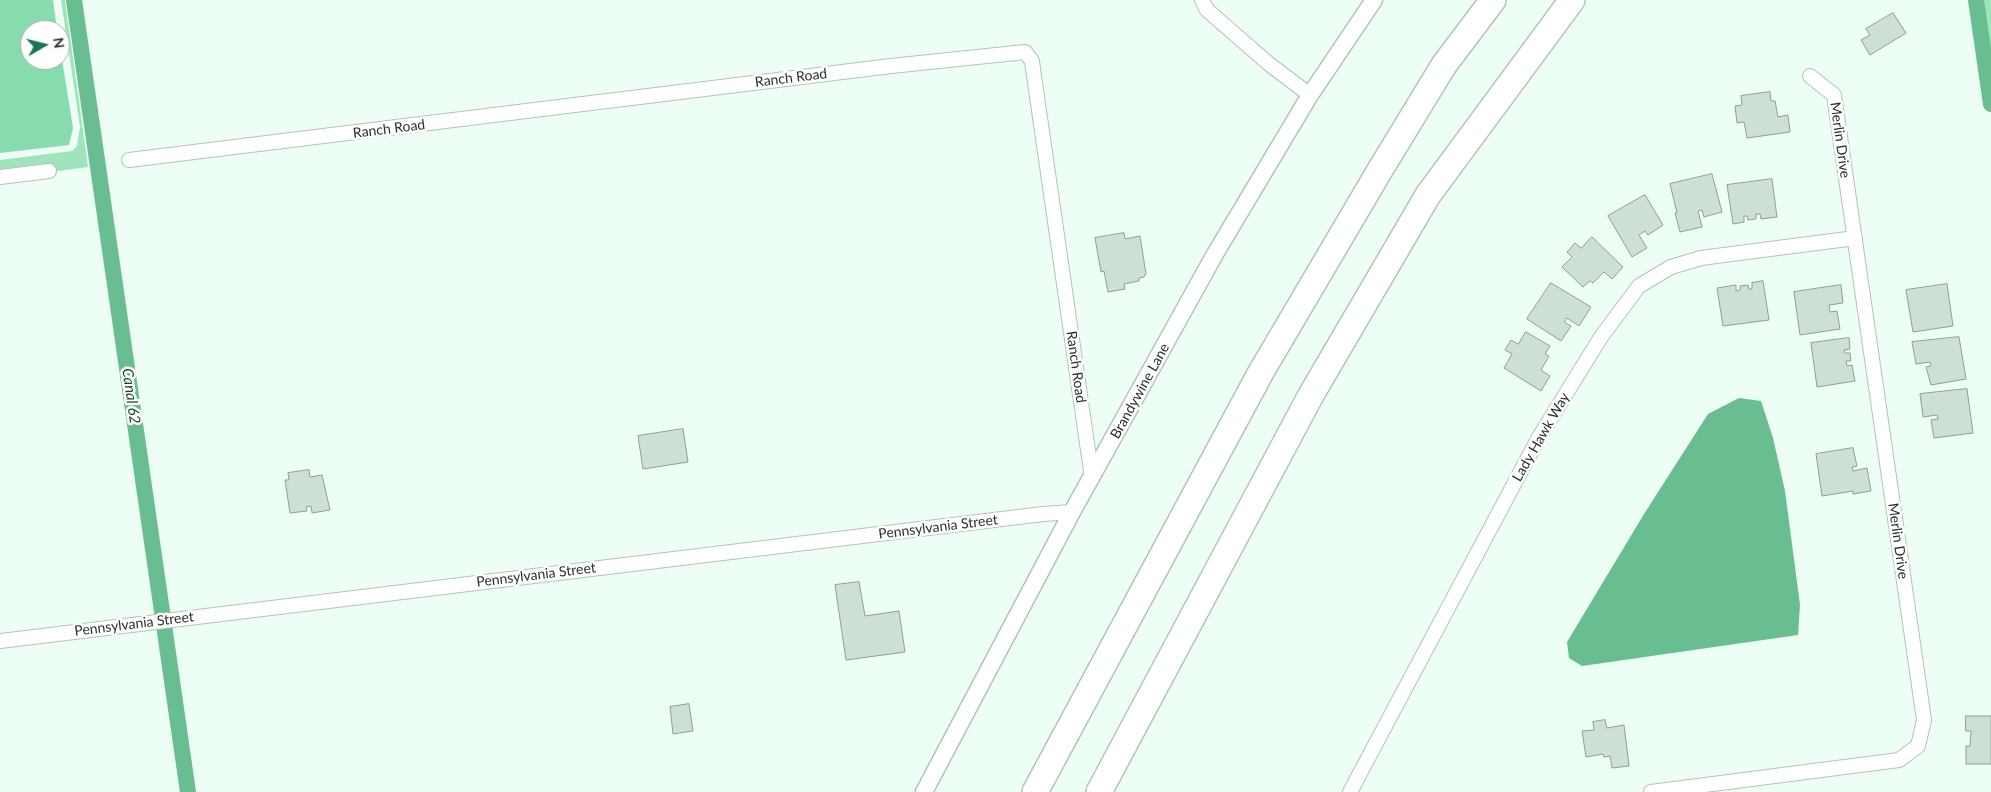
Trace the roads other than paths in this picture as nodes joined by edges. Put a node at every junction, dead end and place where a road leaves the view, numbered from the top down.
1 (1202, 0) edge
2 (1374, 0) edge
3 (1493, 0) edge
4 (1572, 0) edge
5 (1810, 76) dead end
6 (1310, 95) junction
7 (129, 160) dead end
8 (49, 171) dead end
9 (0, 177) edge
10 (1854, 238) junction
11 (1092, 478) junction
12 (1072, 512) junction
13 (0, 641) edge
14 (924, 792) edge
15 (1035, 792) edge
16 (1099, 792) edge
17 (1351, 792) edge
18 (1651, 792) edge

1 - 6 street
2 - 6 street, Brandywine Lane
3 - 15 highway
4 - 16 highway
5 - 10 street, Merlin Drive
6 - 11 street, Brandywine Lane
7 - 11 street, Ranch Road
8 - 9 street
10 - 17 street, Lady Hawk Way
10 - 18 street, Merlin Drive
11 - 12 street, Brandywine Lane
12 - 13 street, Pennsylvania Street
12 - 14 street, Brandywine Lane

